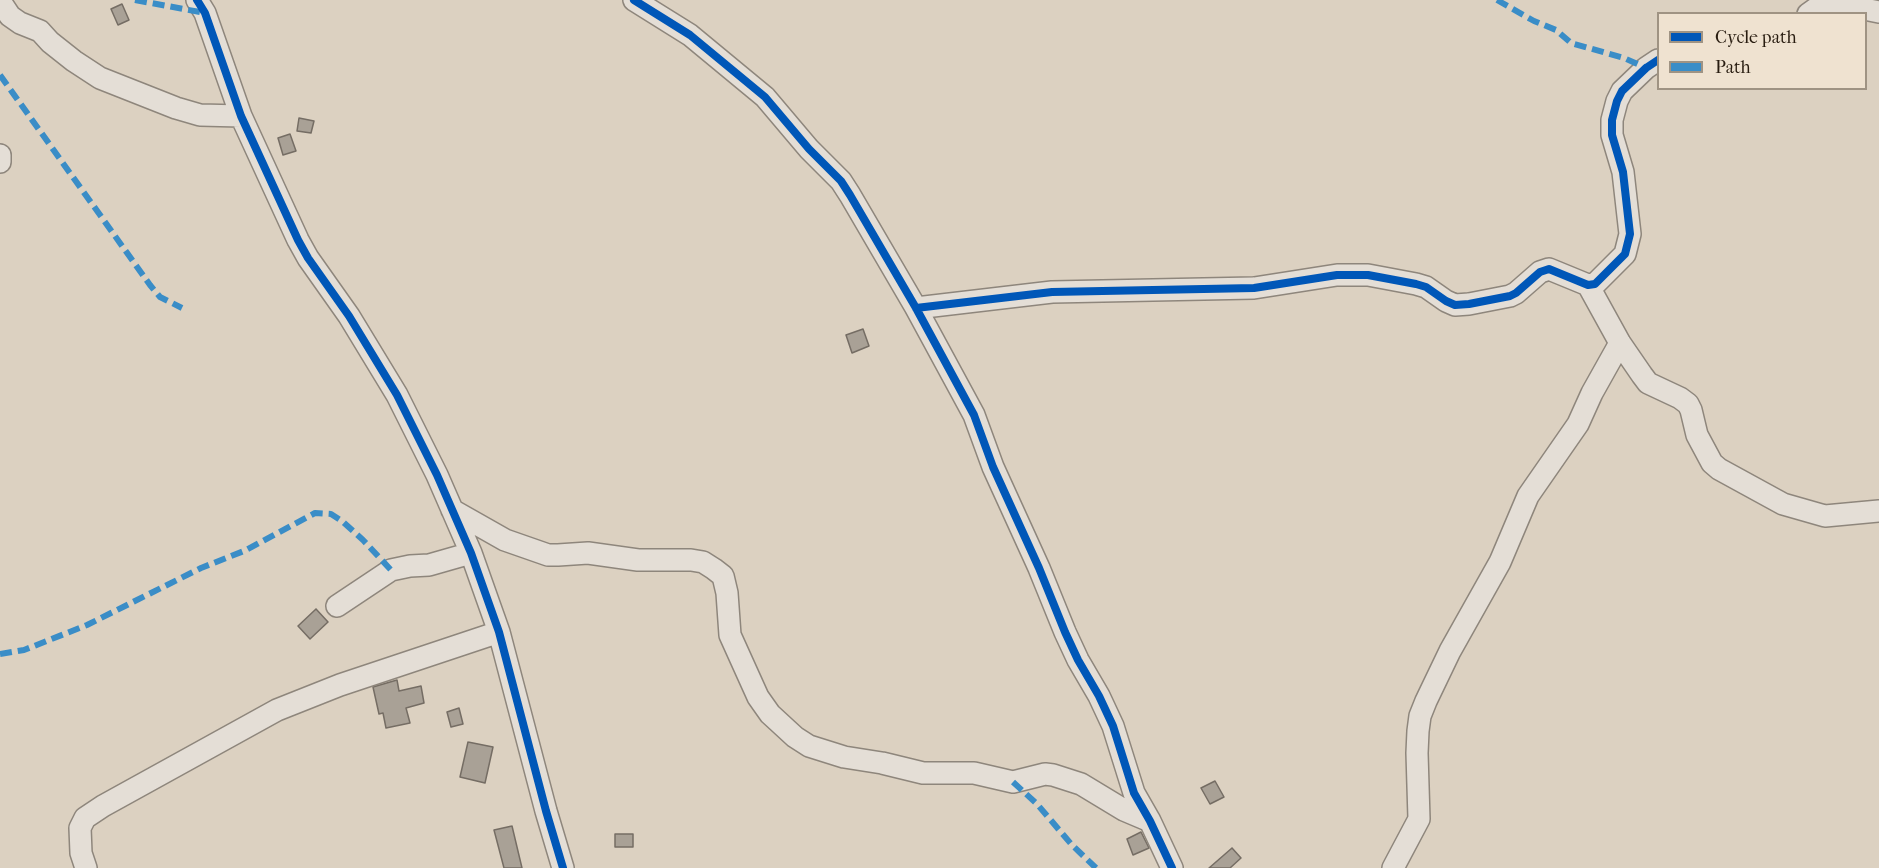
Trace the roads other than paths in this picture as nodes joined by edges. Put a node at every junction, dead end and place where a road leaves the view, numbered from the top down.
1 (197, 0) edge
2 (634, 0) edge
3 (0, 1) edge
4 (1811, 12) edge
5 (1879, 12) edge
6 (1657, 61) edge
7 (242, 116) junction
8 (0, 155) edge
9 (0, 162) edge
10 (1587, 285) junction
11 (916, 308) junction
12 (1620, 343) junction
13 (452, 510) junction
14 (1879, 511) edge
15 (471, 553) junction
16 (337, 606) dead end
17 (499, 632) junction
18 (1150, 821) junction
19 (86, 868) edge
20 (563, 868) edge
21 (1172, 868) edge
22 (1393, 868) edge

1 - 7 street
2 - 11 street
3 - 7 street
4 - 5 street
6 - 10 street
7 - 13 street
8 - 9 street
10 - 11 street
10 - 12 street
11 - 18 street
12 - 14 street
12 - 22 street
13 - 15 street
13 - 18 street
15 - 16 street
15 - 17 street
17 - 19 street
17 - 20 street
18 - 21 street

